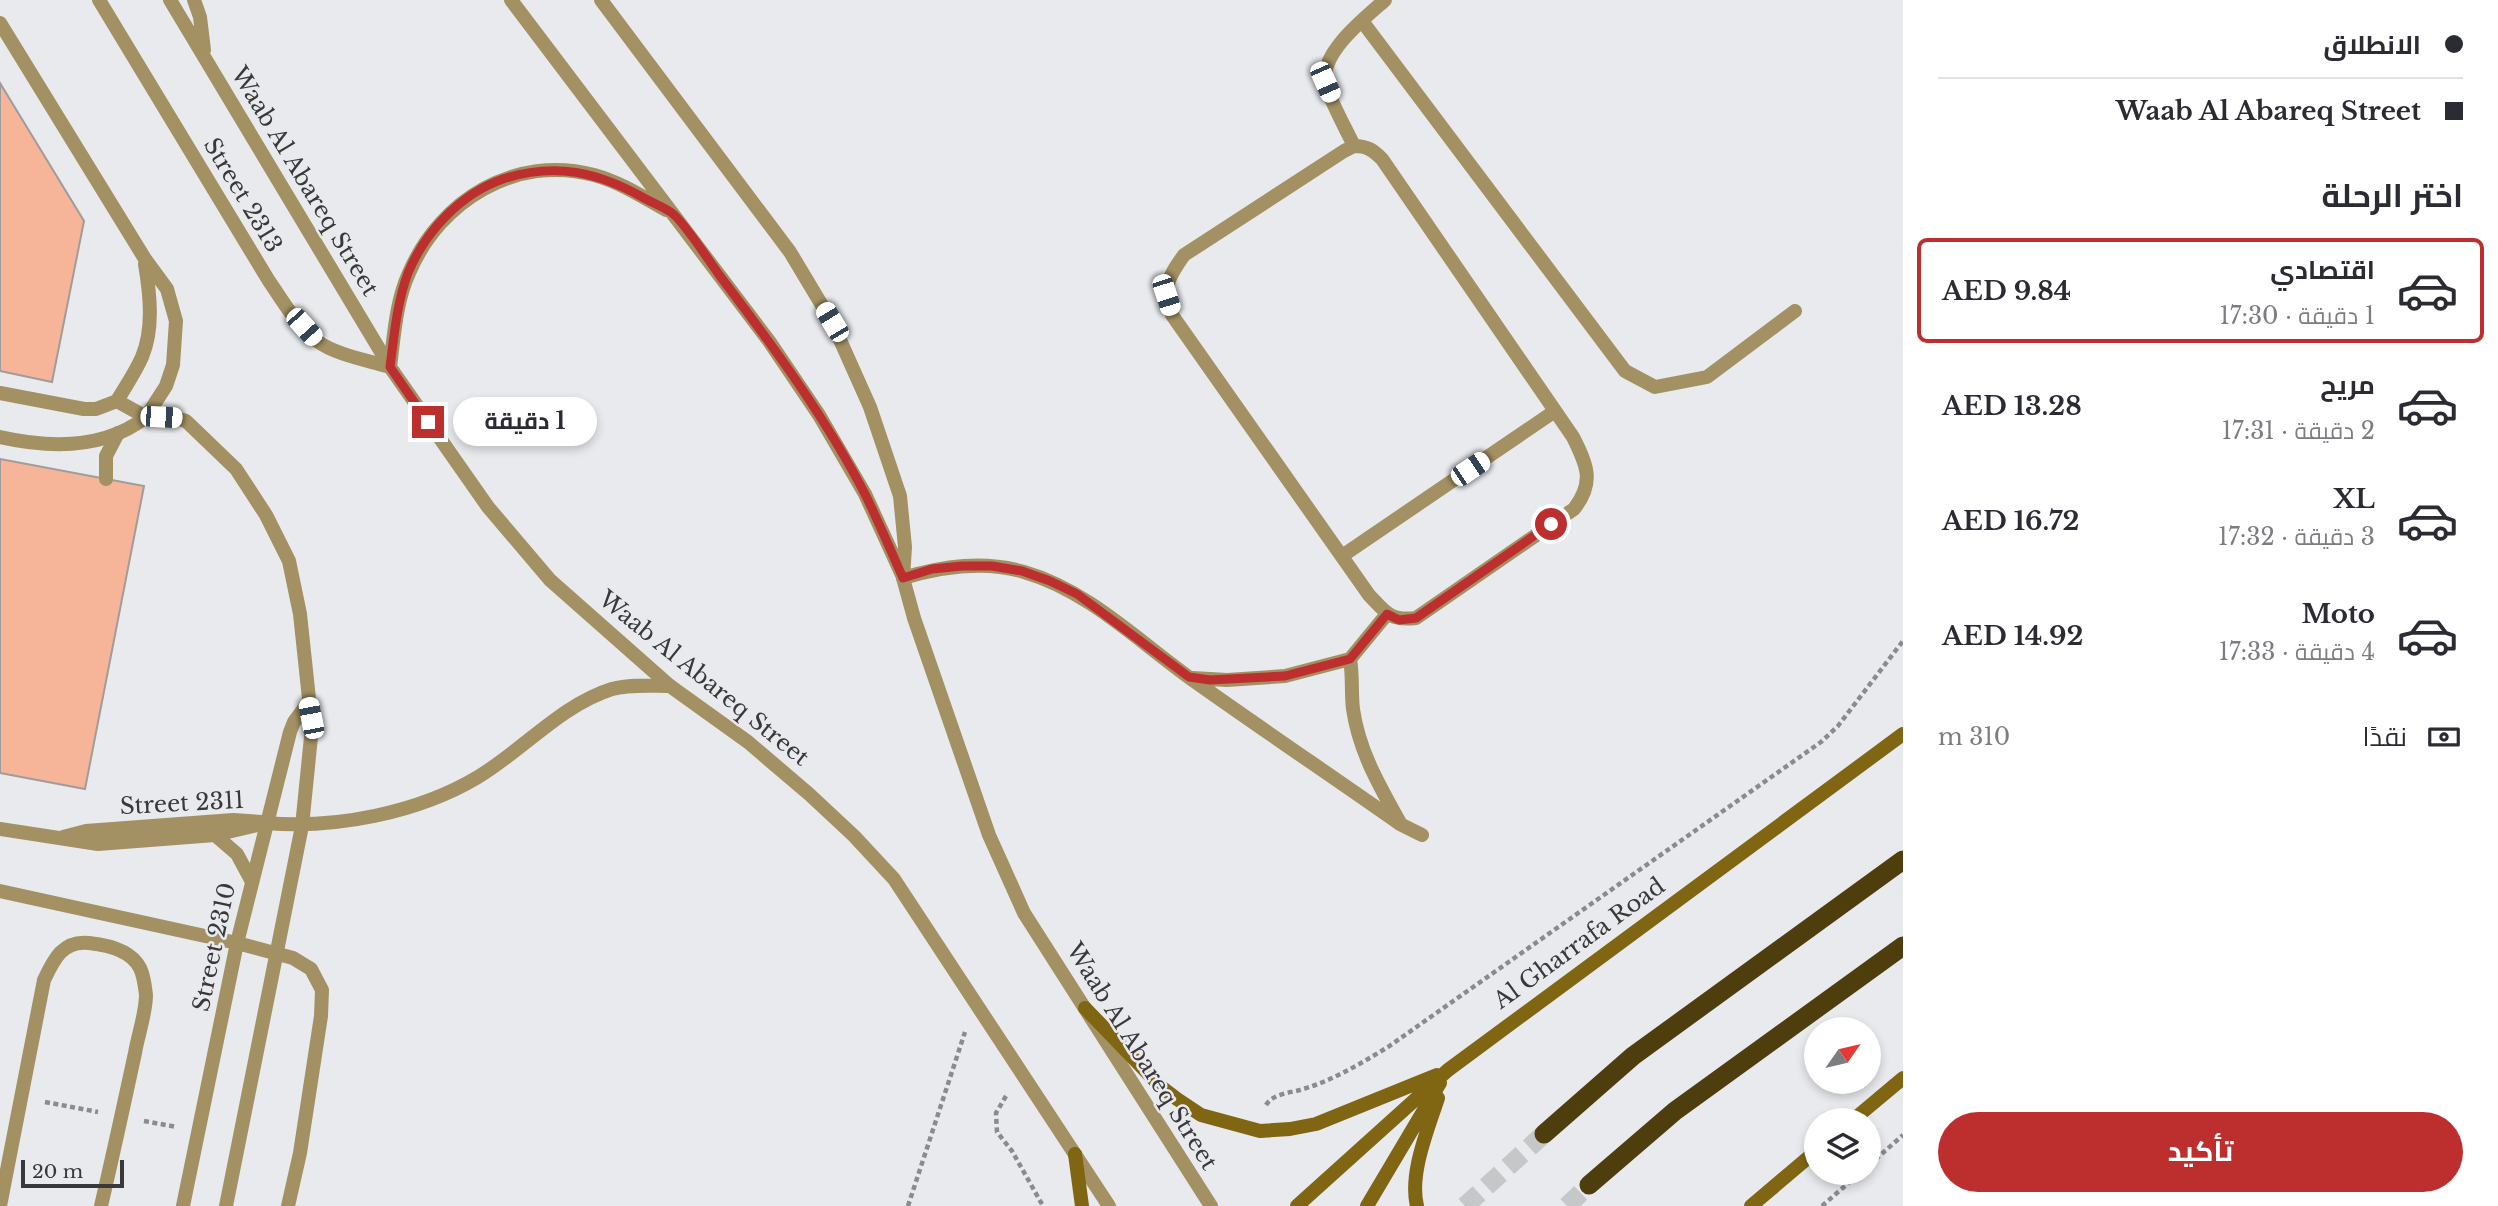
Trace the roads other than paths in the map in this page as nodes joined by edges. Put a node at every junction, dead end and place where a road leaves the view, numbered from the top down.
1 (99, 0) edge
2 (170, 0) edge
3 (194, 0) edge
4 (511, 0) edge
5 (601, 0) edge
6 (1385, 0) edge
7 (1362, 21) junction
8 (0, 23) edge
9 (205, 58) junction
10 (1354, 146) junction
11 (674, 214) junction
12 (145, 259) junction
13 (1795, 311) dead end
14 (390, 367) junction
15 (0, 393) edge
16 (117, 401) junction
17 (1555, 411) junction
18 (146, 416) junction
19 (118, 433) junction
20 (0, 437) edge
21 (106, 479) dead end
22 (1342, 556) junction
23 (903, 578) junction
24 (1387, 614) junction
25 (1350, 659) junction
26 (1189, 677) junction
27 (670, 686) junction
28 (308, 703) junction
29 (1903, 734) edge
30 (266, 823) junction
31 (1401, 824) junction
32 (302, 826) junction
33 (0, 829) edge
34 (215, 835) junction
35 (1422, 835) dead end
36 (59, 838) junction
37 (1903, 860) edge
38 (251, 880) junction
39 (0, 891) edge
40 (237, 943) junction
41 (1903, 946) edge
42 (275, 954) junction
43 (1085, 1009) junction
44 (1448, 1070) junction
45 (1903, 1078) edge
46 (1867, 1108) edge
47 (1544, 1134) tunnel mouth
48 (6, 1135) edge
49 (1075, 1154) junction
50 (1804, 1161) edge
51 (1589, 1185) tunnel mouth
52 (0, 1206) edge
53 (101, 1206) edge
54 (183, 1206) edge
55 (226, 1206) edge
56 (288, 1206) edge
57 (1082, 1206) edge
58 (1109, 1206) edge
59 (1211, 1206) edge
60 (1297, 1206) edge
61 (1367, 1206) edge
62 (1417, 1206) edge
63 (1751, 1206) edge

1 - 14 street, Street 2313
2 - 9 street, Waab Al Abareq Street
3 - 9 street
4 - 11 street, Waab Al Abareq Street
5 - 23 street, Waab Al Abareq Street
6 - 7 street
7 - 10 street
7 - 13 street
8 - 12 street
9 - 14 street, Waab Al Abareq Street
10 - 17 street
10 - 22 street
11 - 14 street
11 - 23 street, Waab Al Abareq Street
12 - 16 street
12 - 18 street
14 - 27 street, Waab Al Abareq Street
15 - 16 street
16 - 18 street
17 - 22 street
17 - 24 street
18 - 19 street
18 - 28 street
19 - 20 street
19 - 21 street
22 - 24 street
23 - 26 street
23 - 43 street, Waab Al Abareq Street
24 - 25 street
25 - 26 street
25 - 31 street
26 - 31 street
27 - 32 street
27 - 49 street, Waab Al Abareq Street
28 - 30 street, Street 2310
28 - 32 street
29 - 44 main road, Al Gharrafa Road
30 - 32 street
30 - 34 street, Street 2311
30 - 36 street, Street 2311
30 - 38 street, Street 2310
31 - 35 street
32 - 42 street
33 - 36 street, Street 2311
34 - 36 street, Street 2311
34 - 38 street
37 - 47 highway
38 - 40 street, Street 2310
39 - 40 street
40 - 42 street
40 - 54 street, Street 2310
41 - 51 highway
42 - 55 street
42 - 56 street
43 - 44 main road
43 - 59 street, Waab Al Abareq Street
44 - 60 main road, Al Gharrafa Road
44 - 61 main road
44 - 62 main road
45 - 46 main road
48 - 52 street
48 - 53 street
49 - 57 main road
49 - 58 street, Waab Al Abareq Street
50 - 63 main road

